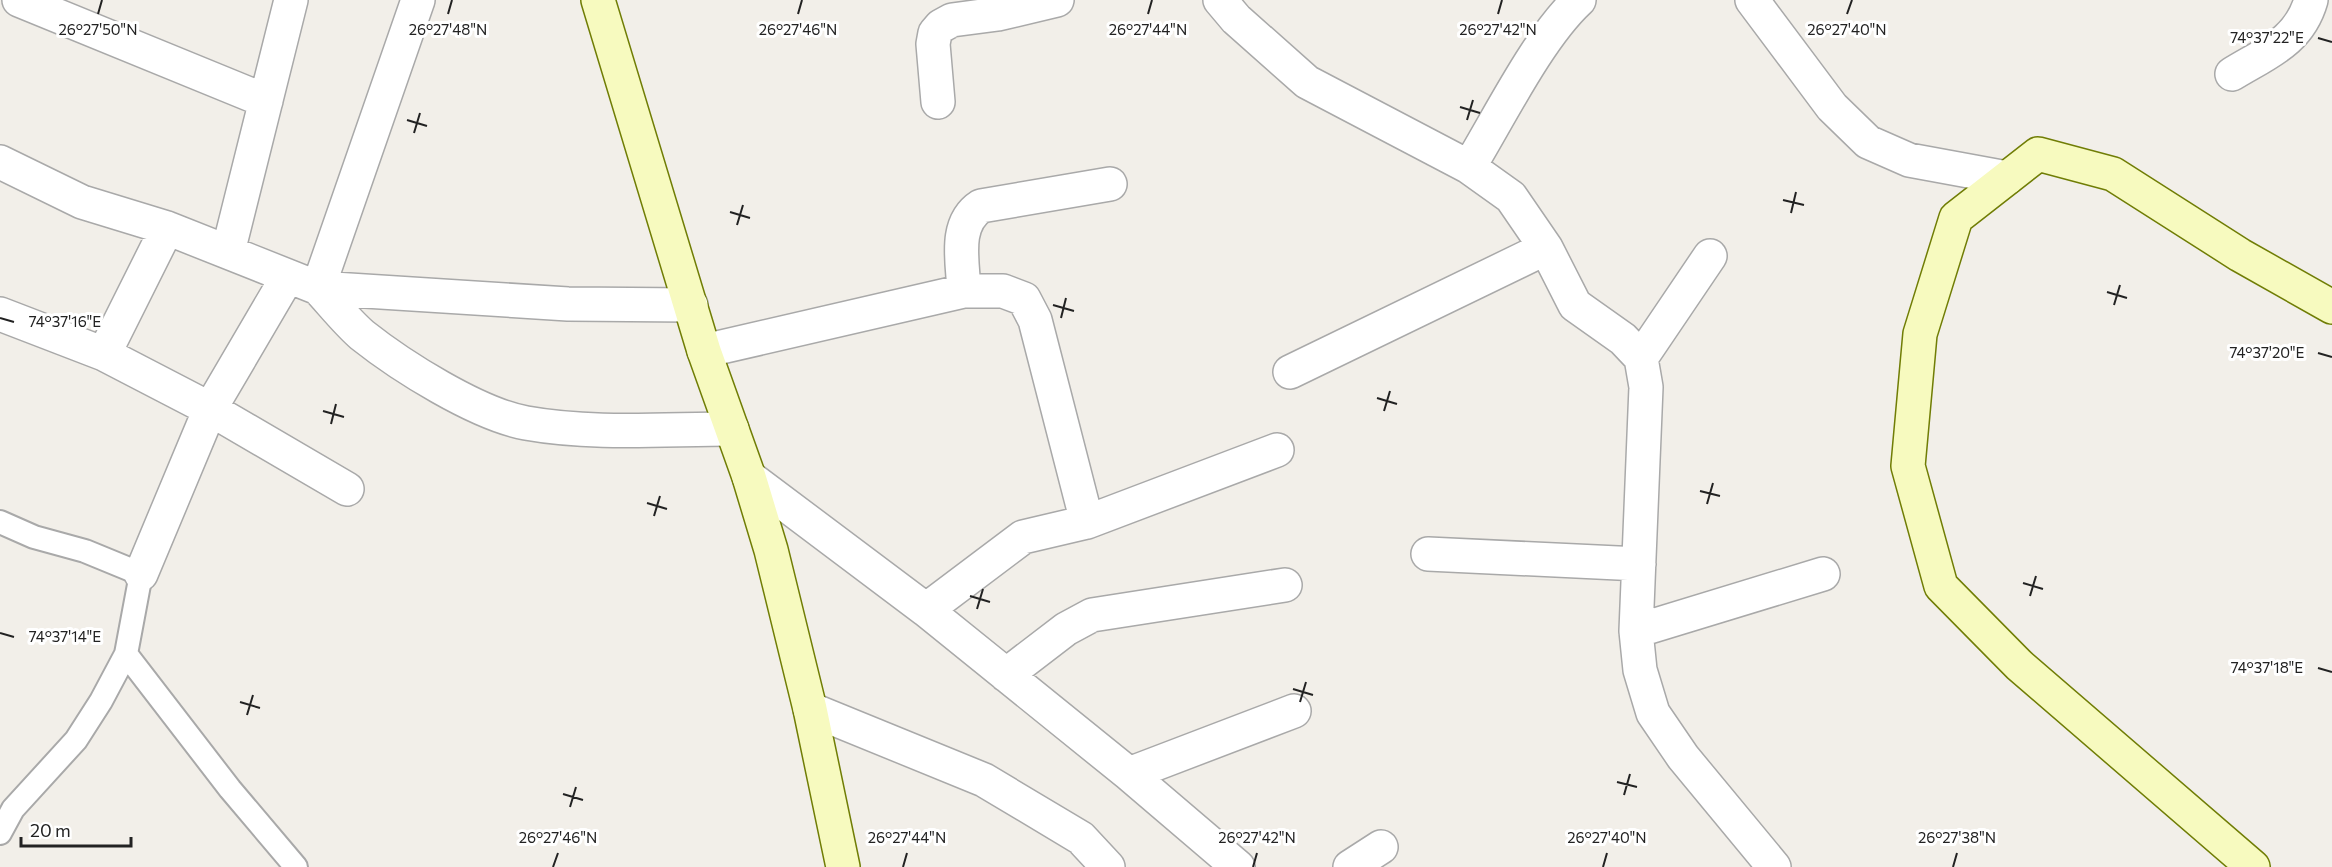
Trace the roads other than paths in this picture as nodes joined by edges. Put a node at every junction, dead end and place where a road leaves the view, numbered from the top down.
1 (19, 0) edge
2 (291, 0) edge
3 (418, 0) edge
4 (598, 0) edge
5 (1057, 0) edge
6 (1220, 0) edge
7 (1579, 0) edge
8 (1752, 0) edge
9 (2311, 0) edge
10 (2232, 74) dead end
11 (266, 101) junction
12 (938, 102) dead end
13 (0, 162) edge
14 (1469, 167) junction
15 (2007, 178) junction
16 (1110, 184) dead end
17 (167, 228) junction
18 (1546, 248) junction
19 (228, 252) junction
20 (1710, 256) dead end
21 (288, 276) junction
22 (318, 288) junction
23 (964, 291) junction
24 (691, 305) junction
25 (2332, 308) edge
26 (0, 314) edge
27 (704, 351) junction
28 (104, 354) junction
29 (1641, 358) junction
30 (1290, 372) dead end
31 (210, 409) junction
32 (732, 429) junction
33 (1277, 450) dead end
34 (749, 477) junction
35 (347, 489) dead end
36 (0, 522) edge
37 (1088, 522) junction
38 (1428, 554) dead end
39 (1639, 564) junction
40 (141, 574) junction
41 (1823, 574) dead end
42 (1285, 585) dead end
43 (926, 610) junction
44 (1636, 631) junction
45 (126, 654) junction
46 (1006, 675) junction
47 (810, 709) junction
48 (1294, 711) dead end
49 (1129, 774) junction
50 (7, 805) edge
51 (0, 833) edge
52 (1382, 847) dead end
53 (296, 867) edge
54 (843, 867) edge
55 (1108, 867) edge
56 (1238, 867) edge
57 (1350, 867) edge
58 (1774, 867) edge
59 (2253, 867) edge

1 - 11 street
2 - 11 street
3 - 22 street
4 - 24 street
5 - 12 street
6 - 14 street
7 - 14 street
8 - 15 street
9 - 10 street
11 - 19 street
13 - 17 street
14 - 18 street
15 - 25 street
15 - 59 street
16 - 23 street
17 - 19 street
17 - 28 street
18 - 29 street
18 - 30 street
19 - 21 street
20 - 29 street
21 - 22 street
21 - 31 street
22 - 24 street
22 - 32 street
23 - 27 street
23 - 37 street
24 - 27 street
26 - 28 street
27 - 32 street
28 - 31 street
29 - 39 street
31 - 35 street
31 - 40 street
32 - 34 street
33 - 37 street
34 - 43 street
34 - 47 street
36 - 40 lane
37 - 43 street
38 - 39 street
39 - 44 street
40 - 45 lane
41 - 44 street
42 - 46 street
43 - 46 street
44 - 58 street
45 - 50 lane
45 - 53 lane
46 - 49 street
47 - 54 street
47 - 55 street
48 - 49 street
49 - 56 street
50 - 51 lane
52 - 57 street

